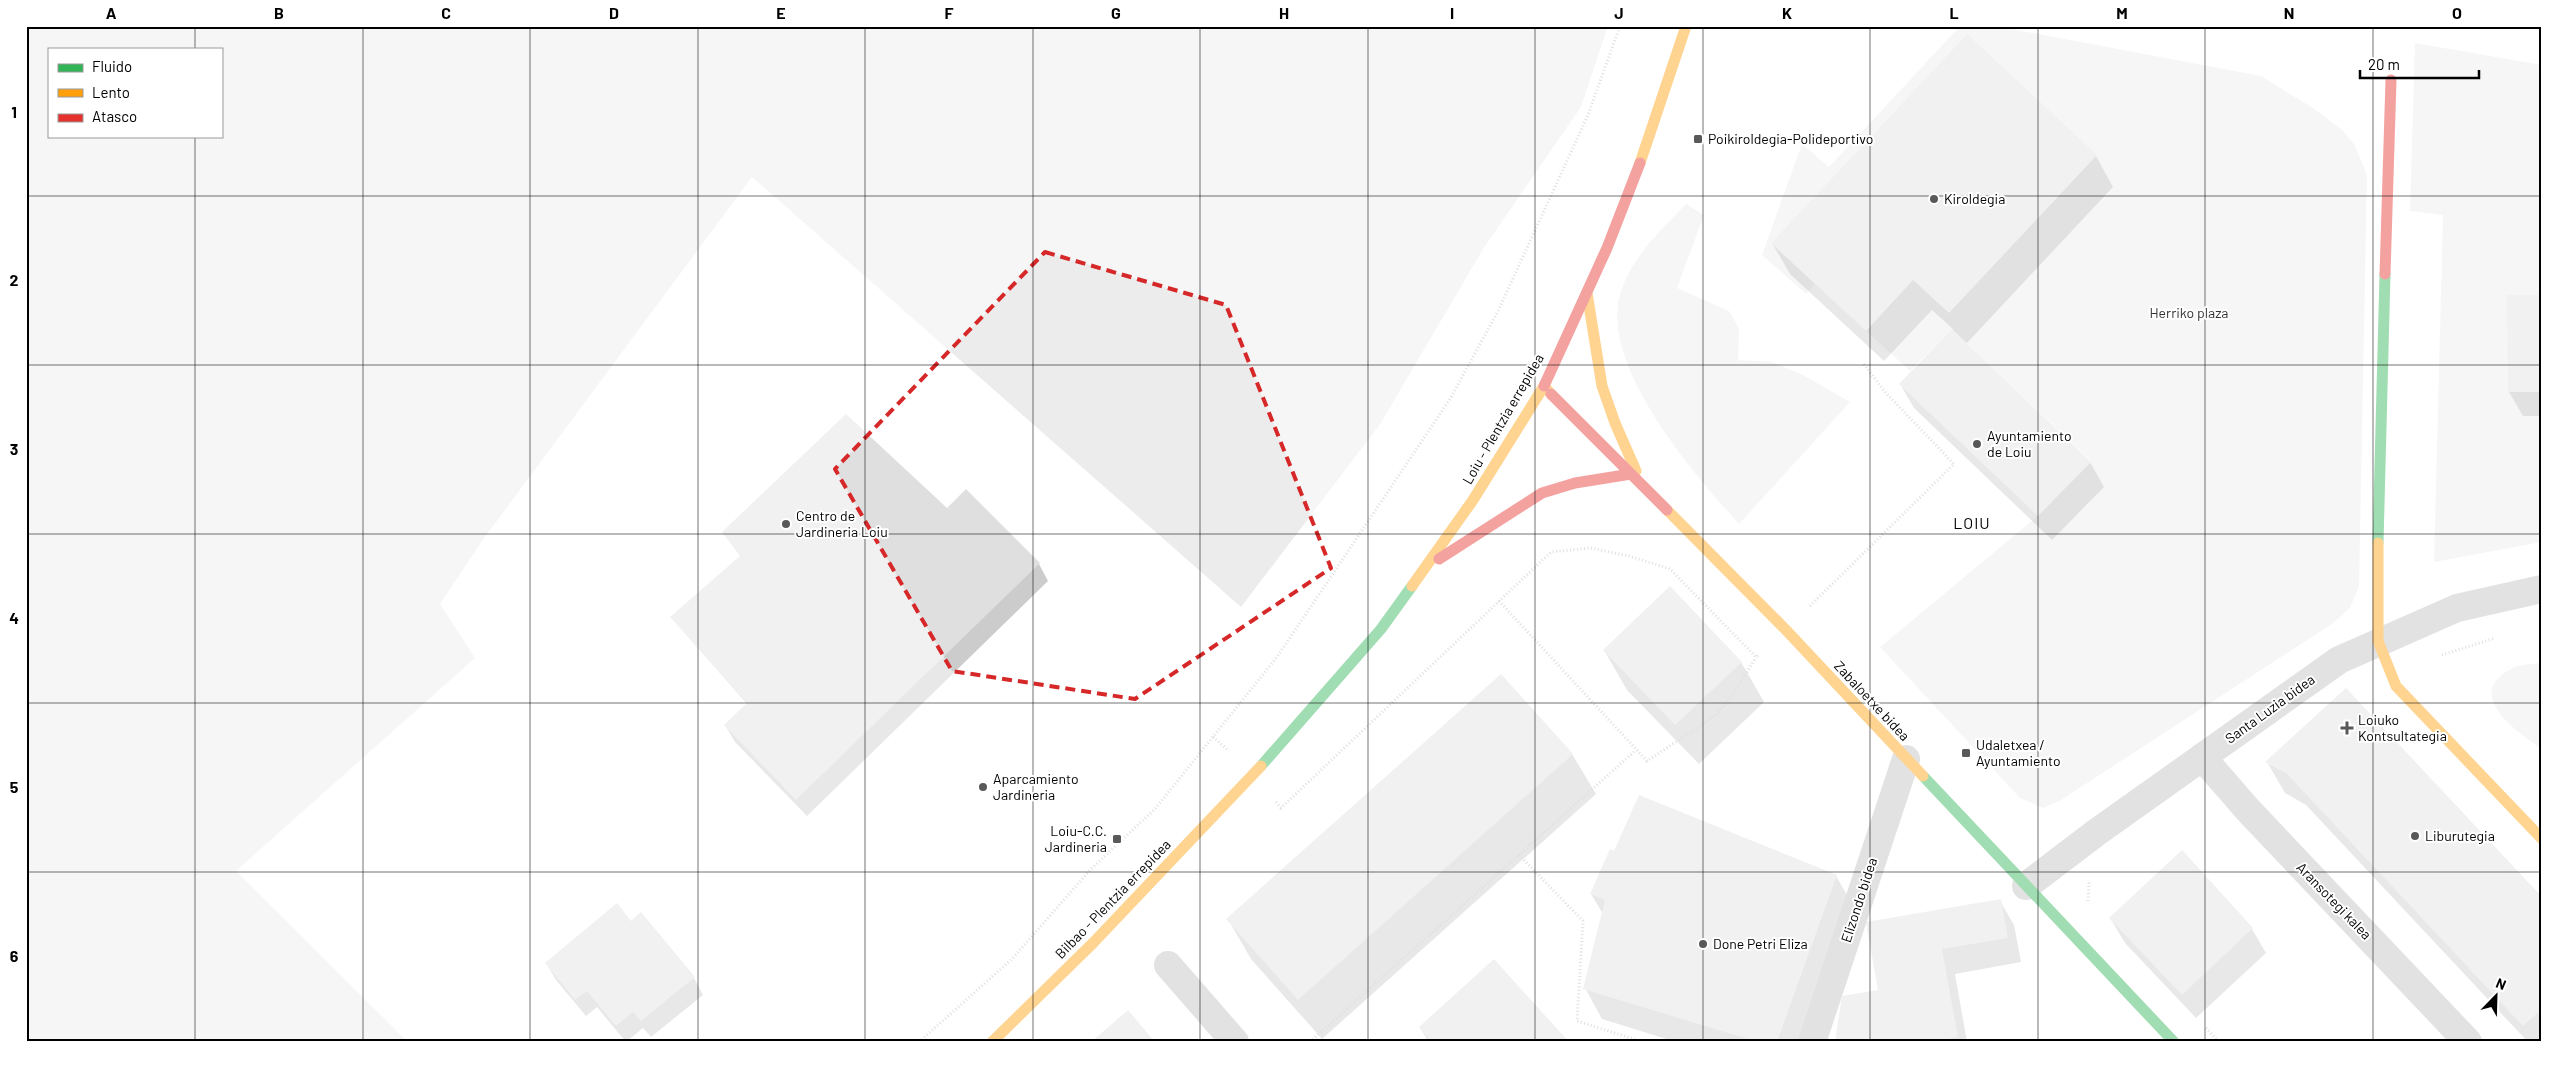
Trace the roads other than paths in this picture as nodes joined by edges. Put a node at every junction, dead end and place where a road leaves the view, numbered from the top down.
1 (1686, 26) edge
2 (2391, 80) dead end
3 (1587, 293) junction
4 (1544, 386) junction
5 (1631, 474) junction
6 (1643, 486) junction
7 (1425, 568) junction
8 (2542, 589) edge
9 (2378, 641) junction
10 (2202, 758) junction
11 (1906, 759) junction
12 (1254, 774) joint
13 (2542, 839) edge
14 (2026, 886) junction
15 (1168, 965) dead end
16 (992, 1042) edge
17 (1235, 1042) edge
18 (1812, 1042) edge
19 (2174, 1042) edge
20 (2468, 1042) edge

1 - 3 main road, Loiu - Plentzia errepidea
2 - 9 main road
3 - 4 main road, Loiu - Plentzia errepidea
3 - 6 main road
4 - 5 main road, Zabaloetxe bidea
4 - 7 main road, Loiu - Plentzia errepidea
5 - 6 main road, Zabaloetxe bidea
5 - 7 main road
6 - 11 main road, Zabaloetxe bidea
7 - 12 main road, Loiu - Plentzia errepidea
8 - 9 street, Santa Luzia bidea
9 - 10 street, Santa Luzia bidea
9 - 13 main road
10 - 14 street, Santa Luzia bidea
10 - 20 street, Aransotegi kalea
11 - 14 main road, Zabaloetxe bidea
11 - 18 street, Elizondo bidea
12 - 16 main road, Bilbao - Plentzia errepidea
14 - 19 main road, Zabaloetxe bidea
15 - 17 street

